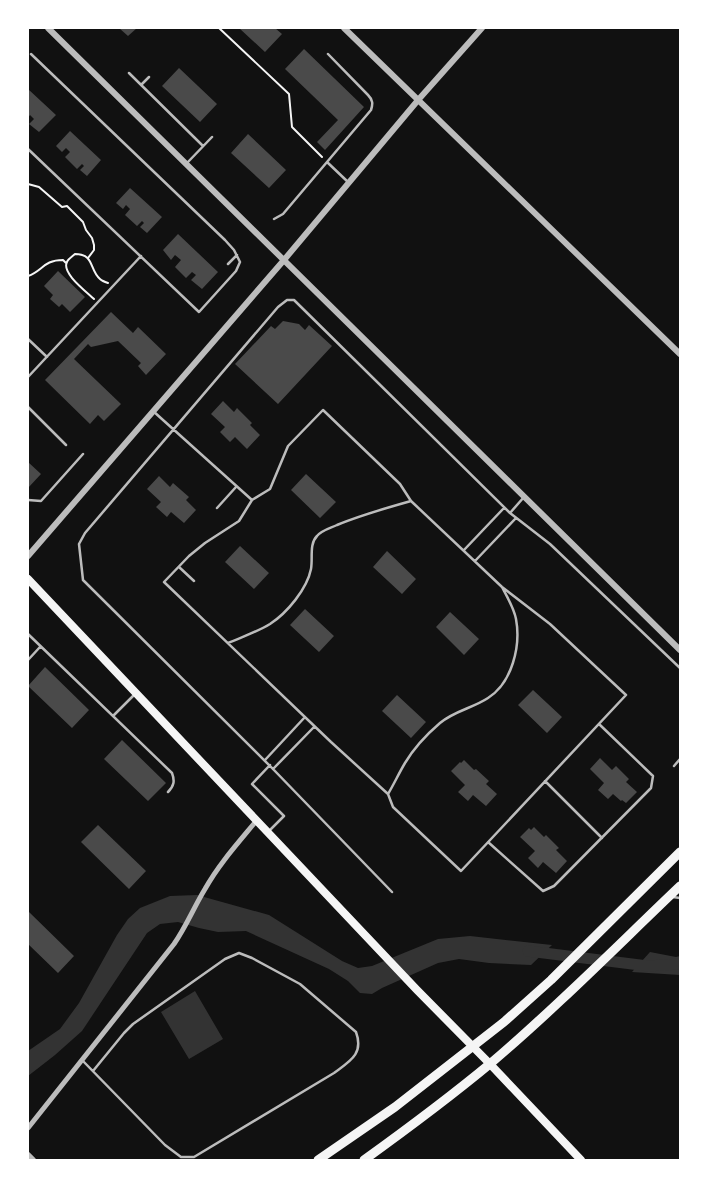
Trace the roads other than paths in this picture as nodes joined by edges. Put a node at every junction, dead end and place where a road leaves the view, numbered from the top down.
1 (48, 28) edge
2 (344, 28) edge
3 (482, 28) edge
4 (30, 54) dead end
5 (328, 54) dead end
6 (129, 74) dead end
7 (149, 77) dead end
8 (141, 85) junction
9 (419, 99) junction
10 (212, 137) dead end
11 (203, 146) junction
12 (28, 149) edge
13 (327, 162) junction
14 (186, 164) junction
15 (349, 182) junction
16 (274, 219) dead end
17 (237, 255) junction
18 (140, 256) junction
19 (284, 260) junction
20 (228, 264) dead end
21 (28, 339) edge
22 (680, 354) edge
23 (46, 357) junction
24 (28, 377) edge
25 (28, 407) edge
26 (153, 411) junction
27 (173, 429) junction
28 (66, 446) dead end
29 (83, 454) dead end
30 (237, 486) junction
31 (525, 497) junction
32 (28, 500) edge
33 (252, 500) junction
34 (411, 501) junction
35 (217, 508) dead end
36 (504, 508) junction
37 (510, 513) junction
38 (516, 518) junction
39 (464, 551) junction
40 (28, 556) edge
41 (475, 561) junction
42 (179, 567) junction
43 (28, 579) edge
44 (194, 581) dead end
45 (502, 587) junction
46 (28, 634) edge
47 (228, 643) junction
48 (41, 646) junction
49 (680, 650) edge
50 (28, 660) edge
51 (680, 668) edge
52 (136, 693) junction
53 (113, 716) junction
54 (305, 717) junction
55 (599, 724) junction
56 (314, 726) junction
57 (680, 759) edge
58 (265, 760) junction
59 (270, 765) junction
60 (674, 766) dead end
61 (273, 769) junction
62 (545, 781) junction
63 (168, 792) dead end
64 (388, 794) junction
65 (257, 820) junction
66 (268, 832) junction
67 (602, 838) junction
68 (488, 842) junction
69 (680, 852) edge
70 (680, 886) edge
71 (392, 892) dead end
72 (669, 897) junction
73 (680, 898) edge
74 (472, 1047) junction
75 (81, 1059) junction
76 (490, 1064) junction
77 (93, 1071) junction
78 (28, 1128) edge
79 (28, 1155) edge
80 (33, 1160) edge
81 (318, 1160) edge
82 (364, 1160) edge
83 (581, 1160) edge

1 - 14 street
2 - 9 street
3 - 9 street
4 - 17 lane
5 - 13 lane
6 - 8 lane
7 - 8 lane
8 - 11 lane
9 - 15 street
9 - 22 street
10 - 11 lane
11 - 14 lane
12 - 18 lane
13 - 15 lane
13 - 16 lane
14 - 19 street
15 - 19 street
17 - 18 lane
17 - 20 lane
18 - 23 lane
19 - 26 street
19 - 31 street
21 - 23 lane
23 - 24 lane
25 - 28 lane
26 - 27 lane
26 - 40 street
27 - 30 lane
27 - 36 lane
27 - 58 lane
29 - 32 lane
30 - 33 lane
30 - 35 lane
31 - 37 lane
31 - 49 street
33 - 34 lane
33 - 42 lane
34 - 39 lane
34 - 47 lane
36 - 37 lane
36 - 39 lane
37 - 38 lane
38 - 41 lane
38 - 51 lane
39 - 41 lane
41 - 45 lane
42 - 44 lane
42 - 47 lane
43 - 52 main road
45 - 55 lane
45 - 64 lane
46 - 48 lane
47 - 54 lane
48 - 50 lane
48 - 53 lane
52 - 53 lane
52 - 65 main road
53 - 63 lane
54 - 56 lane
54 - 58 lane
55 - 62 lane
55 - 67 lane
56 - 61 lane
56 - 64 lane
57 - 60 lane
58 - 59 lane
59 - 61 lane
59 - 66 lane
61 - 71 lane
62 - 67 lane
62 - 68 lane
64 - 68 lane
65 - 66 main road
65 - 75 street
66 - 74 main road
67 - 68 lane
69 - 74 main road
70 - 72 main road
72 - 73 lane
72 - 76 main road
74 - 76 main road
74 - 81 main road
75 - 77 lane
75 - 78 street
76 - 82 main road
76 - 83 main road
77 - 77 lane
79 - 80 street

